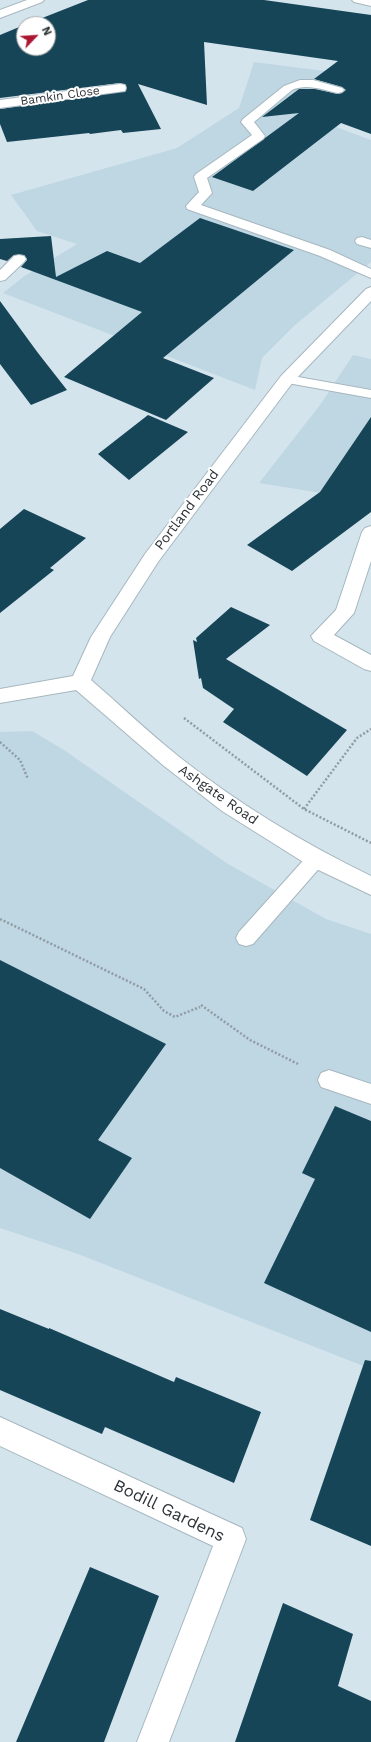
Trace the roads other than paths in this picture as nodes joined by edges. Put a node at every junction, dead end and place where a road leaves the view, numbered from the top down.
1 (38, 0) edge
2 (358, 0) edge
3 (371, 2) edge
4 (0, 14) edge
5 (120, 88) dead end
6 (338, 90) dead end
7 (0, 104) edge
8 (19, 259) dead end
9 (371, 274) edge
10 (0, 277) edge
11 (371, 292) edge
12 (287, 379) junction
13 (371, 394) edge
14 (371, 532) edge
15 (371, 664) edge
16 (80, 682) junction
17 (0, 696) edge
18 (316, 859) junction
19 (371, 886) edge
20 (246, 938) dead end
21 (329, 1080) road end
22 (371, 1094) edge
23 (0, 1432) edge
24 (153, 1742) edge

1 - 4 street
2 - 3 street
5 - 7 street, Bamkin Close
6 - 9 lane
8 - 10 lane
11 - 12 street, Portland Road
12 - 13 lane
12 - 16 street, Portland Road
14 - 15 street
16 - 17 street
16 - 18 street, Ashgate Road
18 - 19 street, Ashgate Road
18 - 20 lane
21 - 22 lane
23 - 24 street, Bodill Gardens

